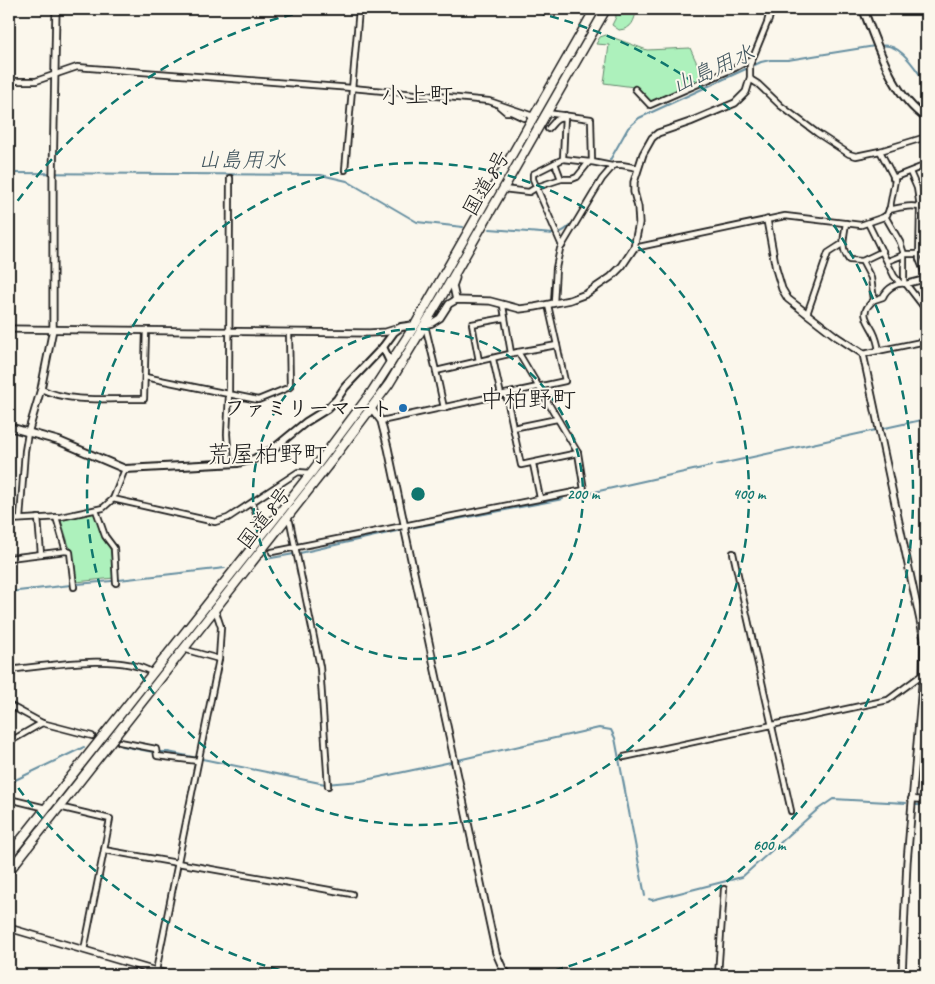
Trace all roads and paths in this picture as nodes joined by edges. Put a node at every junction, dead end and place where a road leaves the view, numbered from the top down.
1 (56, 9) edge
2 (359, 9) edge
3 (595, 9) edge
4 (606, 9) edge
5 (771, 9) edge
6 (864, 9) edge
7 (768, 21) joint
8 (753, 58) junction
9 (54, 75) junction
10 (750, 79) junction
11 (9, 81) edge
12 (352, 88) junction
13 (635, 89) dead end
14 (497, 104) junction
15 (546, 112) junction
16 (533, 116) junction
17 (565, 117) junction
18 (524, 118) tunnel mouth
19 (926, 118) edge
20 (548, 129) dead end
21 (926, 137) edge
22 (880, 151) junction
23 (563, 160) junction
24 (591, 162) junction
25 (555, 163) junction
26 (926, 165) edge
27 (612, 166) junction
28 (638, 168) junction
29 (345, 170) dead end
30 (910, 172) junction
31 (230, 178) dead end
32 (893, 178) junction
33 (561, 179) junction
34 (537, 187) junction
35 (503, 189) junction
36 (920, 207) junction
37 (888, 210) junction
38 (926, 210) edge
39 (885, 216) junction
40 (766, 220) junction
41 (846, 223) junction
42 (868, 223) junction
43 (474, 240) junction
44 (842, 244) junction
45 (562, 246) junction
46 (634, 248) junction
47 (883, 251) junction
48 (904, 254) junction
49 (918, 254) junction
50 (926, 254) edge
51 (862, 261) junction
52 (888, 261) junction
53 (926, 277) edge
54 (903, 284) junction
55 (456, 300) junction
56 (874, 300) junction
57 (551, 304) junction
58 (503, 306) junction
59 (926, 310) edge
60 (807, 314) junction
61 (506, 318) junction
62 (415, 325) junction
63 (425, 325) junction
64 (9, 328) edge
65 (400, 328) junction
66 (53, 329) junction
67 (146, 330) junction
68 (229, 331) junction
69 (290, 332) junction
70 (926, 341) edge
71 (556, 345) junction
72 (383, 347) junction
73 (879, 351) junction
74 (518, 352) junction
75 (511, 353) junction
76 (863, 354) junction
77 (494, 358) junction
78 (479, 361) junction
79 (391, 364) junction
80 (436, 371) junction
81 (146, 378) junction
82 (540, 387) junction
83 (41, 389) junction
84 (229, 394) junction
85 (503, 394) junction
86 (372, 408) junction
87 (444, 408) junction
88 (557, 419) junction
89 (380, 421) junction
90 (9, 427) edge
91 (513, 428) junction
92 (28, 432) junction
93 (578, 453) junction
94 (230, 463) junction
95 (533, 464) junction
96 (125, 469) junction
97 (311, 473) junction
98 (540, 498) junction
99 (113, 499) junction
100 (253, 503) junction
101 (96, 510) junction
102 (56, 517) junction
103 (38, 518) junction
104 (20, 519) junction
105 (286, 519) junction
106 (9, 520) edge
107 (258, 525) tunnel mouth
108 (405, 528) junction
109 (295, 548) junction
110 (66, 551) junction
111 (272, 552) dead end
112 (733, 553) dead end
113 (42, 554) junction
114 (9, 558) edge
115 (116, 582) dead end
116 (74, 587) dead end
117 (215, 609) junction
118 (183, 649) junction
119 (219, 659) junction
120 (9, 670) edge
121 (153, 673) junction
122 (923, 674) junction
123 (9, 705) edge
124 (42, 723) junction
125 (772, 726) junction
126 (92, 736) tunnel mouth
127 (9, 742) edge
128 (120, 742) tunnel mouth
129 (624, 757) dead end
130 (198, 759) junction
131 (328, 783) dead end
132 (9, 799) edge
133 (911, 799) junction
134 (926, 800) edge
135 (59, 807) junction
136 (46, 808) junction
137 (791, 811) dead end
138 (104, 850) junction
139 (9, 856) edge
140 (178, 864) junction
141 (9, 871) edge
142 (724, 889) dead end
143 (352, 894) dead end
144 (9, 928) edge
145 (84, 950) junction
146 (156, 971) junction
147 (169, 975) edge
148 (509, 975) edge
149 (718, 975) edge
150 (902, 975) edge

1 - 9 street
2 - 12 street
3 - 16 highway, 国道8号
4 - 15 highway, 国道8号
5 - 7 street
6 - 19 main road
7 - 8 street
8 - 10 street
8 - 13 street
9 - 11 street
9 - 12 street
9 - 66 street
10 - 22 street
10 - 28 street
12 - 14 street
12 - 29 street
14 - 16 street
14 - 18 street
15 - 17 street
15 - 35 highway, 国道8号
16 - 62 highway, 国道8号
17 - 20 street
17 - 23 street
17 - 24 street
21 - 22 street
22 - 32 street
23 - 24 street
23 - 25 street
24 - 27 street
24 - 33 street
25 - 33 street
25 - 34 street
26 - 30 street
27 - 28 street
27 - 45 street
28 - 46 street
30 - 32 street
30 - 36 street
31 - 68 street
32 - 37 street
33 - 34 street
34 - 35 street
34 - 45 street
35 - 43 highway, 国道8号
36 - 37 street
36 - 38 street
36 - 49 street
37 - 39 street
39 - 42 street
39 - 48 street
40 - 41 street
40 - 46 street
40 - 60 street
41 - 42 street
41 - 44 street
42 - 47 street
43 - 55 street
43 - 63 highway, 国道8号
44 - 51 street
44 - 60 street
45 - 57 street
46 - 57 street
47 - 51 street
47 - 52 street
48 - 49 street
48 - 52 street
48 - 54 street
49 - 50 street
49 - 53 street
51 - 56 street
52 - 54 street
53 - 54 street
54 - 56 street
54 - 59 street
55 - 58 street
55 - 63 street
56 - 73 street
57 - 58 street
57 - 71 street
58 - 61 street
60 - 76 street
61 - 75 street
61 - 78 street
62 - 63 street
62 - 65 main road
62 - 79 highway, 国道8号
63 - 80 street
63 - 86 highway, 国道8号
64 - 66 street
65 - 69 street
65 - 72 main road
66 - 67 street
66 - 83 street
67 - 68 street
67 - 81 street
68 - 69 street
68 - 84 street
69 - 84 street
70 - 73 street
71 - 74 street
71 - 82 street
72 - 79 main road
72 - 94 main road
73 - 76 street
74 - 75 street
74 - 82 street
75 - 77 street
76 - 122 street
77 - 78 street
77 - 85 street
78 - 80 street
79 - 97 highway, 国道8号
80 - 87 street
81 - 83 street
81 - 84 street
82 - 85 street
82 - 88 street
83 - 92 street
84 - 94 street
85 - 87 street
85 - 91 street
86 - 89 street
86 - 105 highway, 国道8号
87 - 89 street
88 - 91 street
88 - 93 street
89 - 108 street
90 - 92 main road
91 - 95 street
92 - 96 main road
92 - 104 street
93 - 95 street
93 - 98 street
94 - 96 main road
95 - 98 street
96 - 99 street
97 - 100 street
97 - 121 highway, 国道8号
98 - 108 street
99 - 100 street
99 - 101 street
100 - 107 street
101 - 102 street
101 - 115 street
102 - 103 street
102 - 110 street
103 - 104 street
103 - 113 street
104 - 106 street
105 - 109 street
105 - 117 highway, 国道8号
108 - 109 street
108 - 148 street
109 - 111 street
109 - 131 street
110 - 113 street
110 - 116 street
112 - 125 street
113 - 114 street
117 - 118 highway, 国道8号
117 - 119 street
118 - 119 street
118 - 135 highway, 国道8号
119 - 130 street
120 - 121 street
121 - 136 highway, 国道8号
122 - 125 street
122 - 133 street
123 - 124 street
124 - 126 street
124 - 127 street
125 - 129 street
125 - 137 street
128 - 130 street
130 - 140 street
132 - 136 street
133 - 134 street
133 - 150 street
135 - 138 street
135 - 141 highway, 国道8号
136 - 139 highway, 国道8号
138 - 140 street
138 - 145 street
140 - 143 street
140 - 146 street
142 - 149 street
144 - 145 street
145 - 146 street
146 - 147 street

